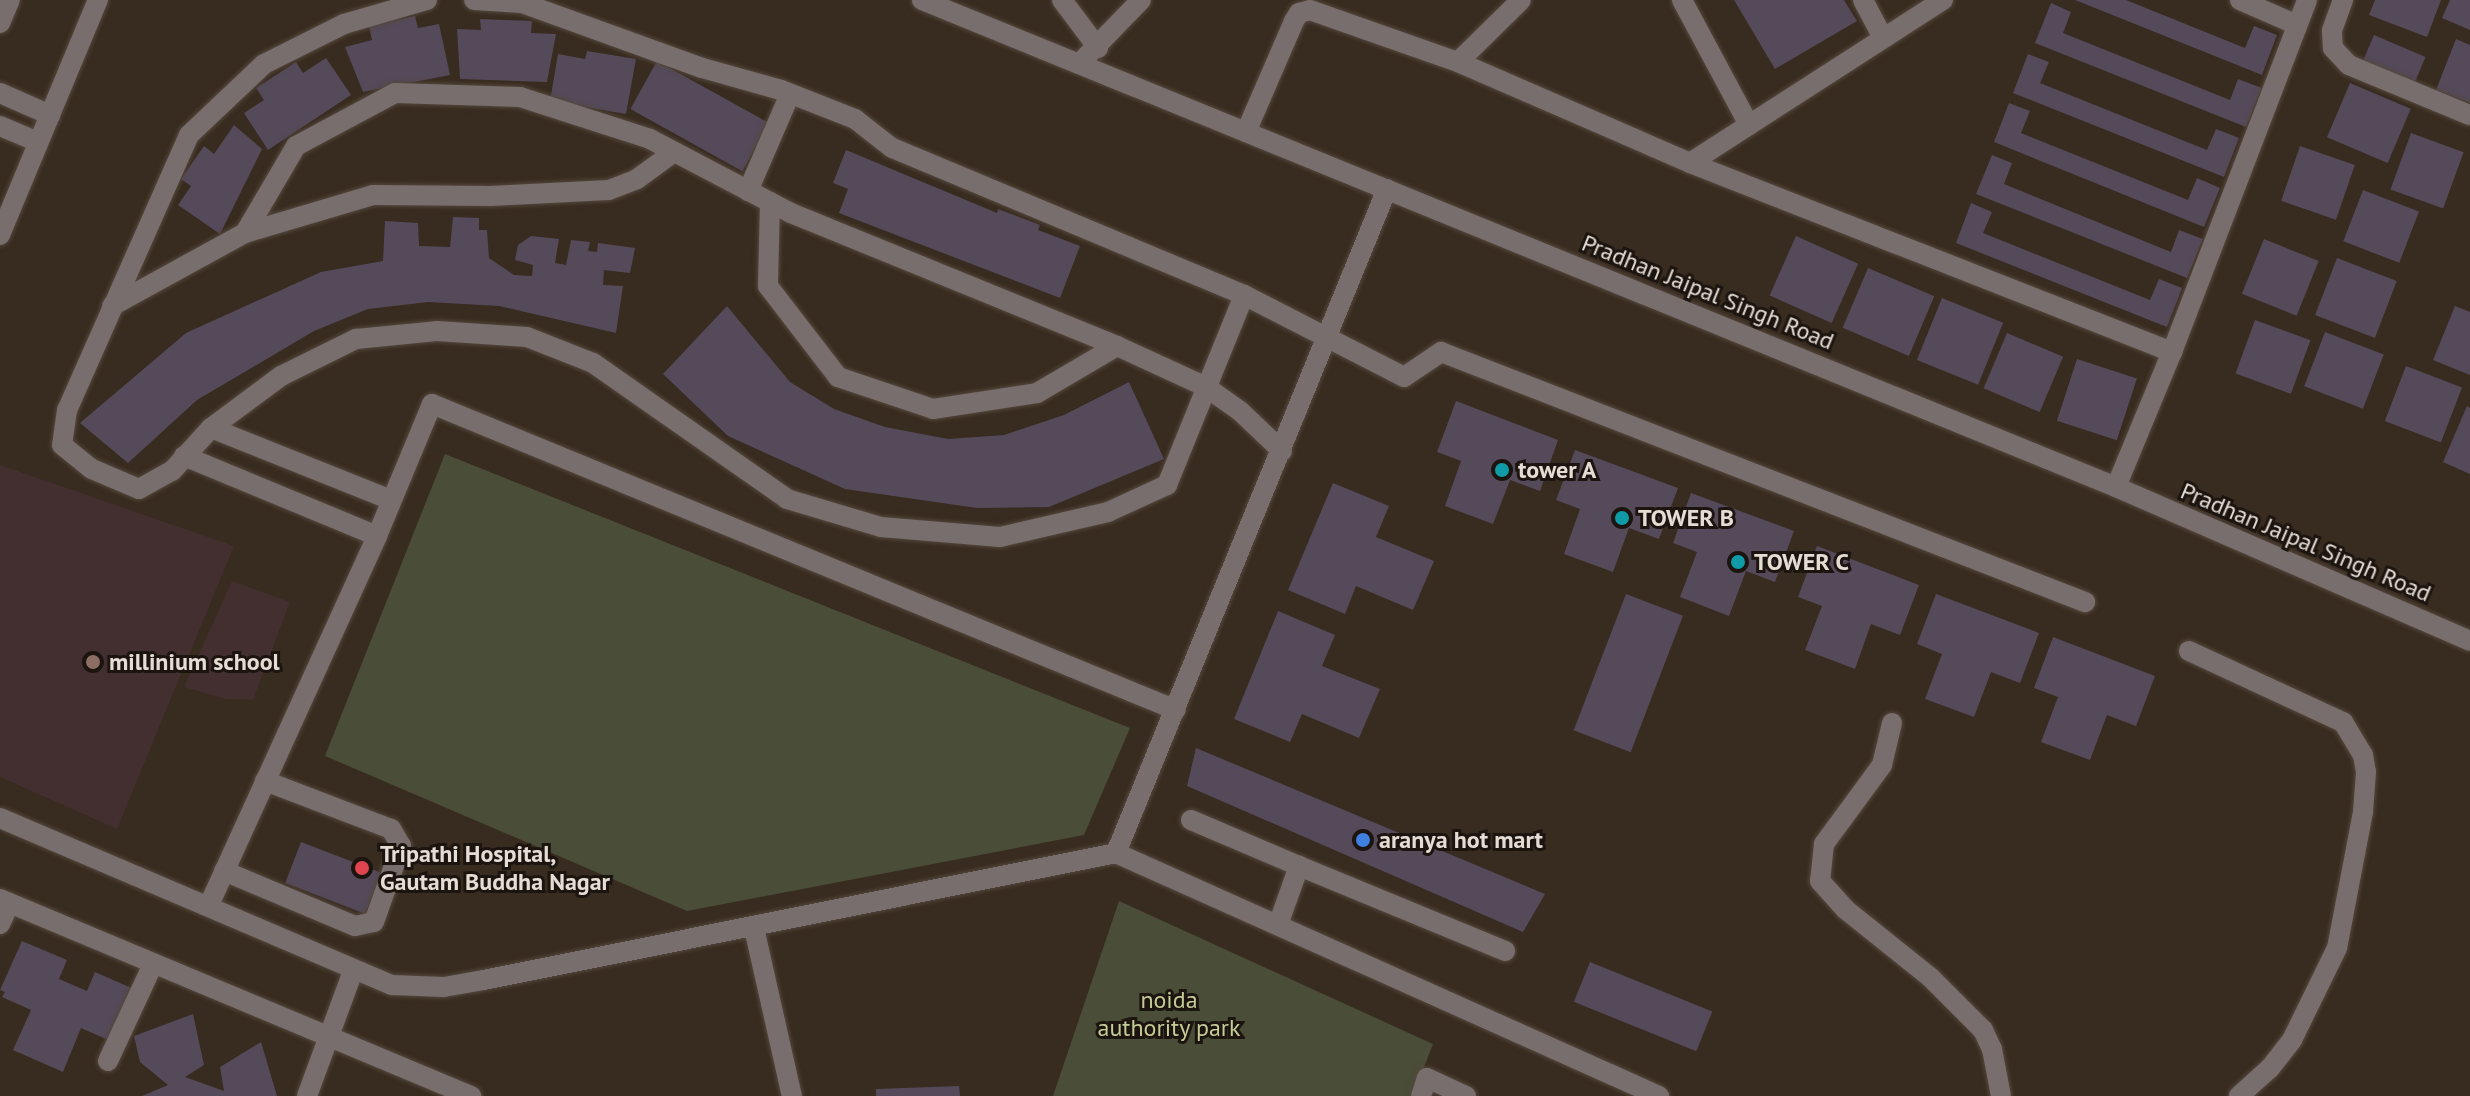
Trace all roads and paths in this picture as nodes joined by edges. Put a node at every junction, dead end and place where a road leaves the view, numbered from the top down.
1 (10, 0) edge
2 (98, 0) edge
3 (427, 0) edge
4 (474, 0) edge
5 (922, 0) edge
6 (1062, 0) edge
7 (1141, 0) edge
8 (1521, 0) edge
9 (1682, 0) edge
10 (1863, 0) edge
11 (1943, 0) edge
12 (2240, 0) edge
13 (2307, 0) edge
14 (2343, 0) edge
15 (0, 23) edge
16 (2297, 25) junction
17 (1883, 38) junction
18 (1098, 48) junction
19 (1458, 62) junction
20 (1079, 64) junction
21 (0, 93) edge
22 (790, 94) junction
23 (50, 115) junction
24 (2470, 115) edge
25 (1749, 125) junction
26 (0, 126) edge
27 (1246, 132) junction
28 (38, 142) junction
29 (674, 152) junction
30 (1690, 163) junction
31 (1387, 189) junction
32 (748, 191) junction
33 (770, 202) junction
34 (245, 233) junction
35 (0, 235) edge
36 (1244, 295) junction
37 (112, 306) junction
38 (1327, 340) junction
39 (1117, 346) junction
40 (2172, 352) junction
41 (1206, 387) junction
42 (211, 428) junction
43 (1282, 451) junction
44 (184, 456) junction
45 (2116, 487) junction
46 (391, 500) junction
47 (377, 536) junction
48 (2085, 602) dead end
49 (2470, 641) edge
50 (2189, 651) dead end
51 (1176, 710) junction
52 (1892, 723) dead end
53 (265, 781) junction
54 (0, 818) edge
55 (1191, 820) dead end
56 (1116, 853) junction
57 (1299, 866) junction
58 (224, 871) junction
59 (5, 901) edge
60 (209, 905) junction
61 (0, 924) edge
62 (1278, 925) junction
63 (754, 928) junction
64 (1505, 951) dead end
65 (153, 964) junction
66 (353, 971) junction
67 (328, 1037) junction
68 (108, 1061) dead end
69 (307, 1096) edge
70 (471, 1096) edge
71 (792, 1096) edge
72 (1421, 1096) edge
73 (1466, 1096) edge
74 (1659, 1096) edge
75 (2001, 1096) edge
76 (2239, 1096) edge

1 - 15 street
2 - 23 street
3 - 37 street
4 - 22 street
5 - 20 street, Pradhan Jaipal Singh Road
6 - 18 street
7 - 18 street
8 - 19 street
9 - 25 street
10 - 17 street
11 - 17 street
12 - 16 street
13 - 16 street
14 - 24 street
16 - 40 street
17 - 25 street
18 - 20 street
19 - 27 street
19 - 30 street
20 - 27 street, Pradhan Jaipal Singh Road
21 - 23 street
22 - 32 street
22 - 36 street
23 - 28 street
25 - 30 street
26 - 28 street
27 - 31 street, Pradhan Jaipal Singh Road
28 - 35 street
29 - 32 street
29 - 34 street
29 - 34 street
30 - 40 street
31 - 38 street
31 - 45 street, Pradhan Jaipal Singh Road
32 - 33 street
33 - 39 street
33 - 39 street
34 - 37 street
36 - 38 street
36 - 41 street
37 - 44 street
38 - 43 street
38 - 48 street
39 - 41 street
40 - 45 street
41 - 42 street
41 - 43 street
42 - 44 street
42 - 46 street
43 - 51 street
44 - 47 street
45 - 49 street, Pradhan Jaipal Singh Road
46 - 47 street
46 - 51 street
47 - 53 street
50 - 76 street
51 - 56 street
52 - 75 street
53 - 58 street
53 - 58 street
54 - 60 street
55 - 57 street
56 - 62 street
56 - 63 street
57 - 62 street
57 - 64 street
58 - 60 street
59 - 61 street
59 - 65 street
60 - 66 street
62 - 74 street
63 - 66 street
63 - 71 street
65 - 67 street
65 - 68 street
66 - 67 street
67 - 69 street
67 - 70 street
72 - 73 street

